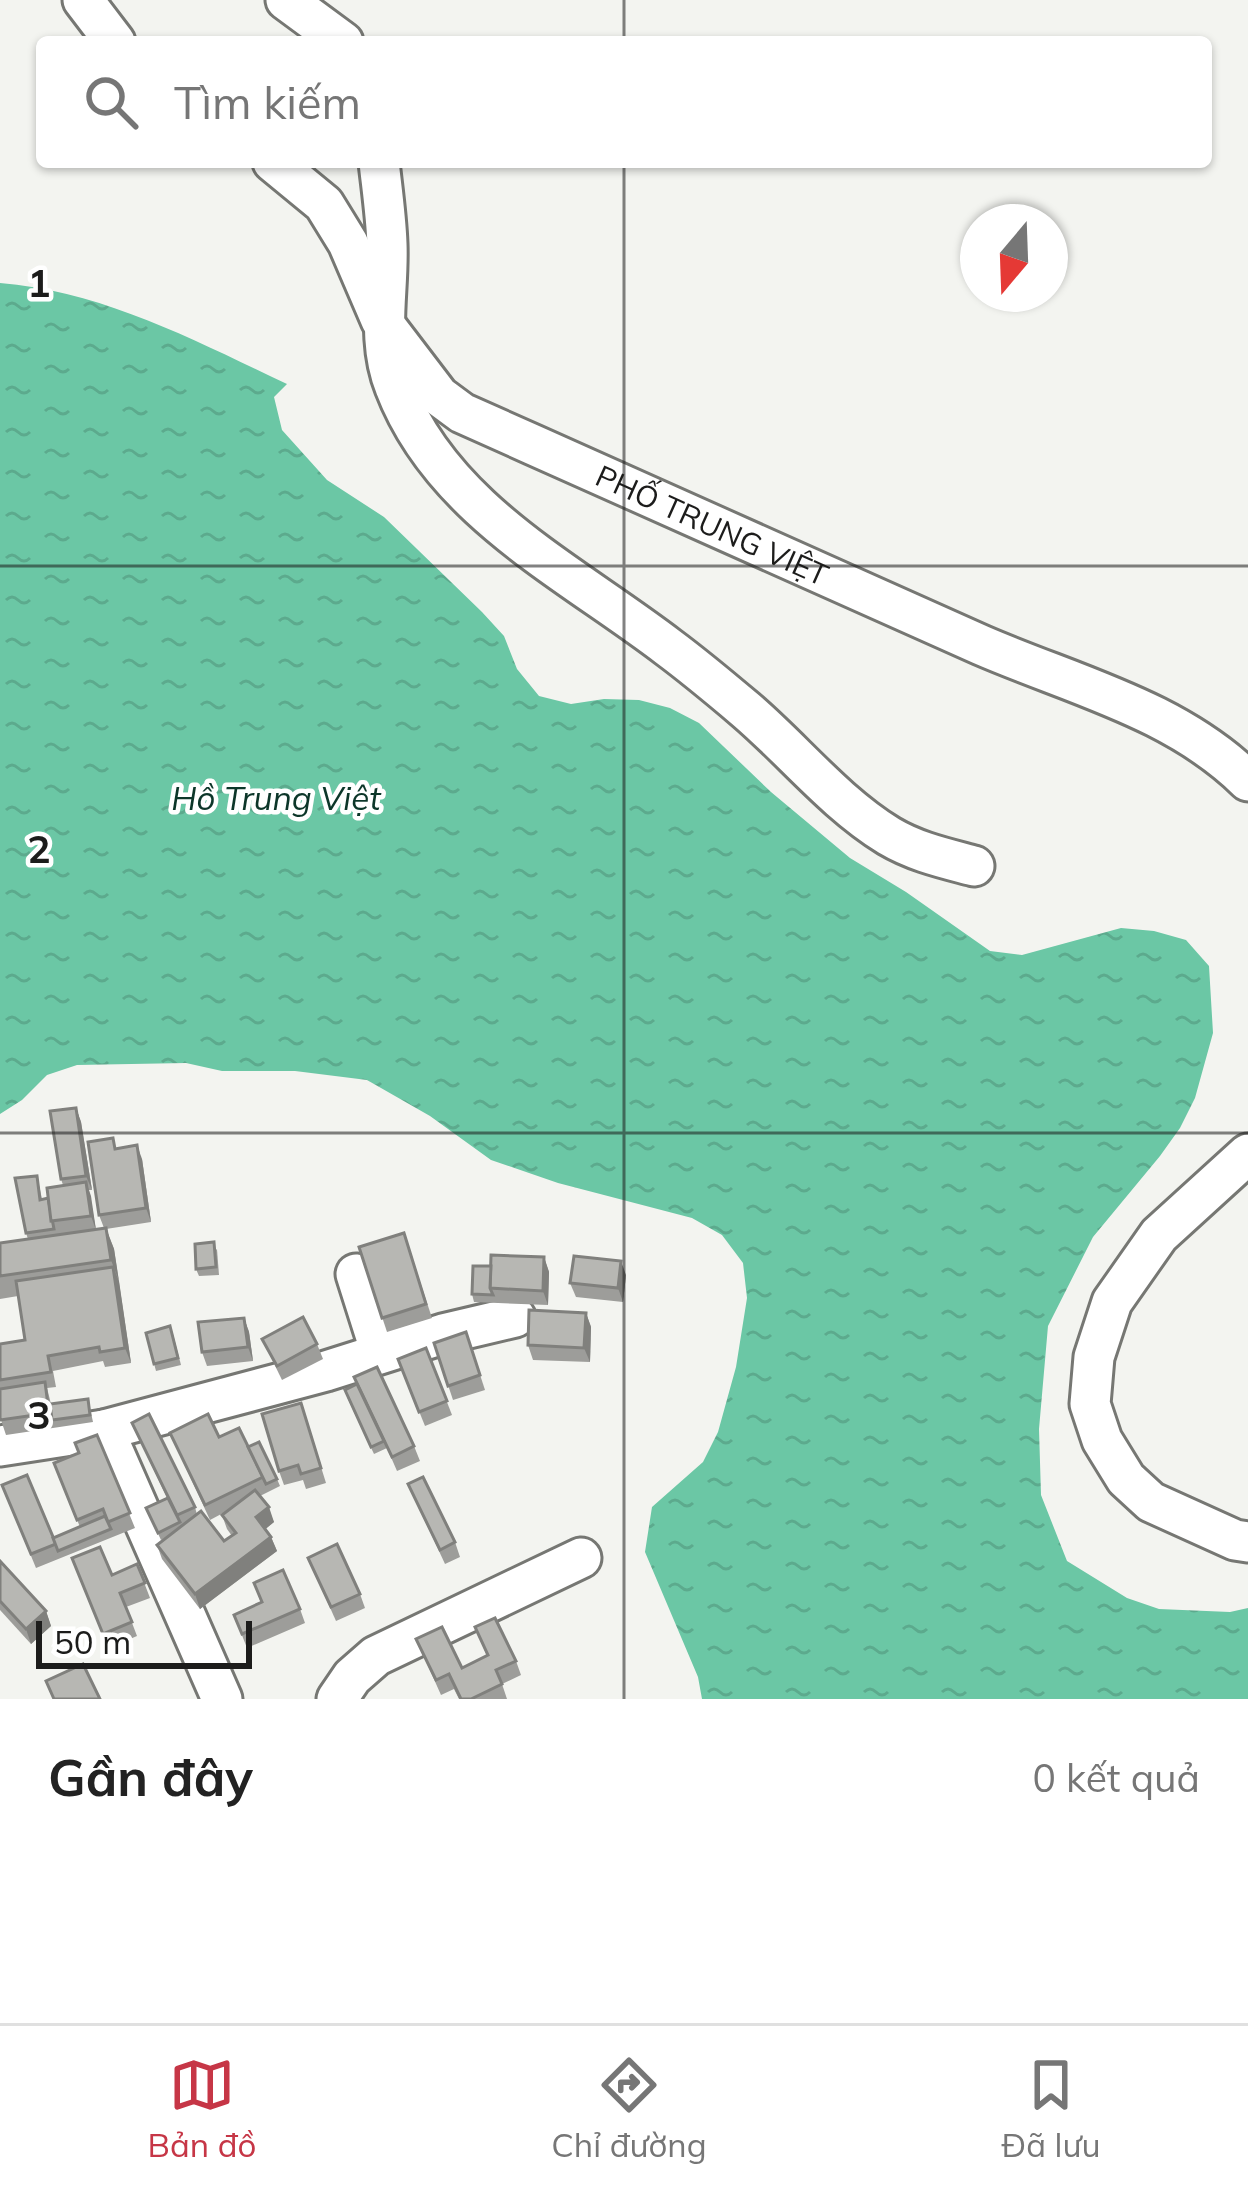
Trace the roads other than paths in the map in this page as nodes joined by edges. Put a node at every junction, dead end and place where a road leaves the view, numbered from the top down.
1 (83, 0) edge
2 (286, 0) edge
3 (110, 36) edge
4 (335, 36) edge
5 (280, 168) edge
6 (380, 168) edge
7 (381, 320) junction
8 (1248, 781) edge
9 (974, 866) dead end
10 (1248, 1154) edge
11 (356, 1274) dead end
12 (515, 1317) dead end
13 (381, 1353) junction
14 (104, 1430) junction
15 (0, 1447) edge
16 (1248, 1542) edge
17 (581, 1558) dead end
18 (222, 1699) edge
19 (337, 1699) edge

1 - 3 street
2 - 4 street
5 - 7 street, PHỐ TRUNG VIỆT
6 - 7 street
7 - 8 street, PHỐ TRUNG VIỆT
7 - 9 street
10 - 16 street
11 - 13 street
12 - 13 street
13 - 14 street
14 - 15 street
14 - 18 street
17 - 19 street

